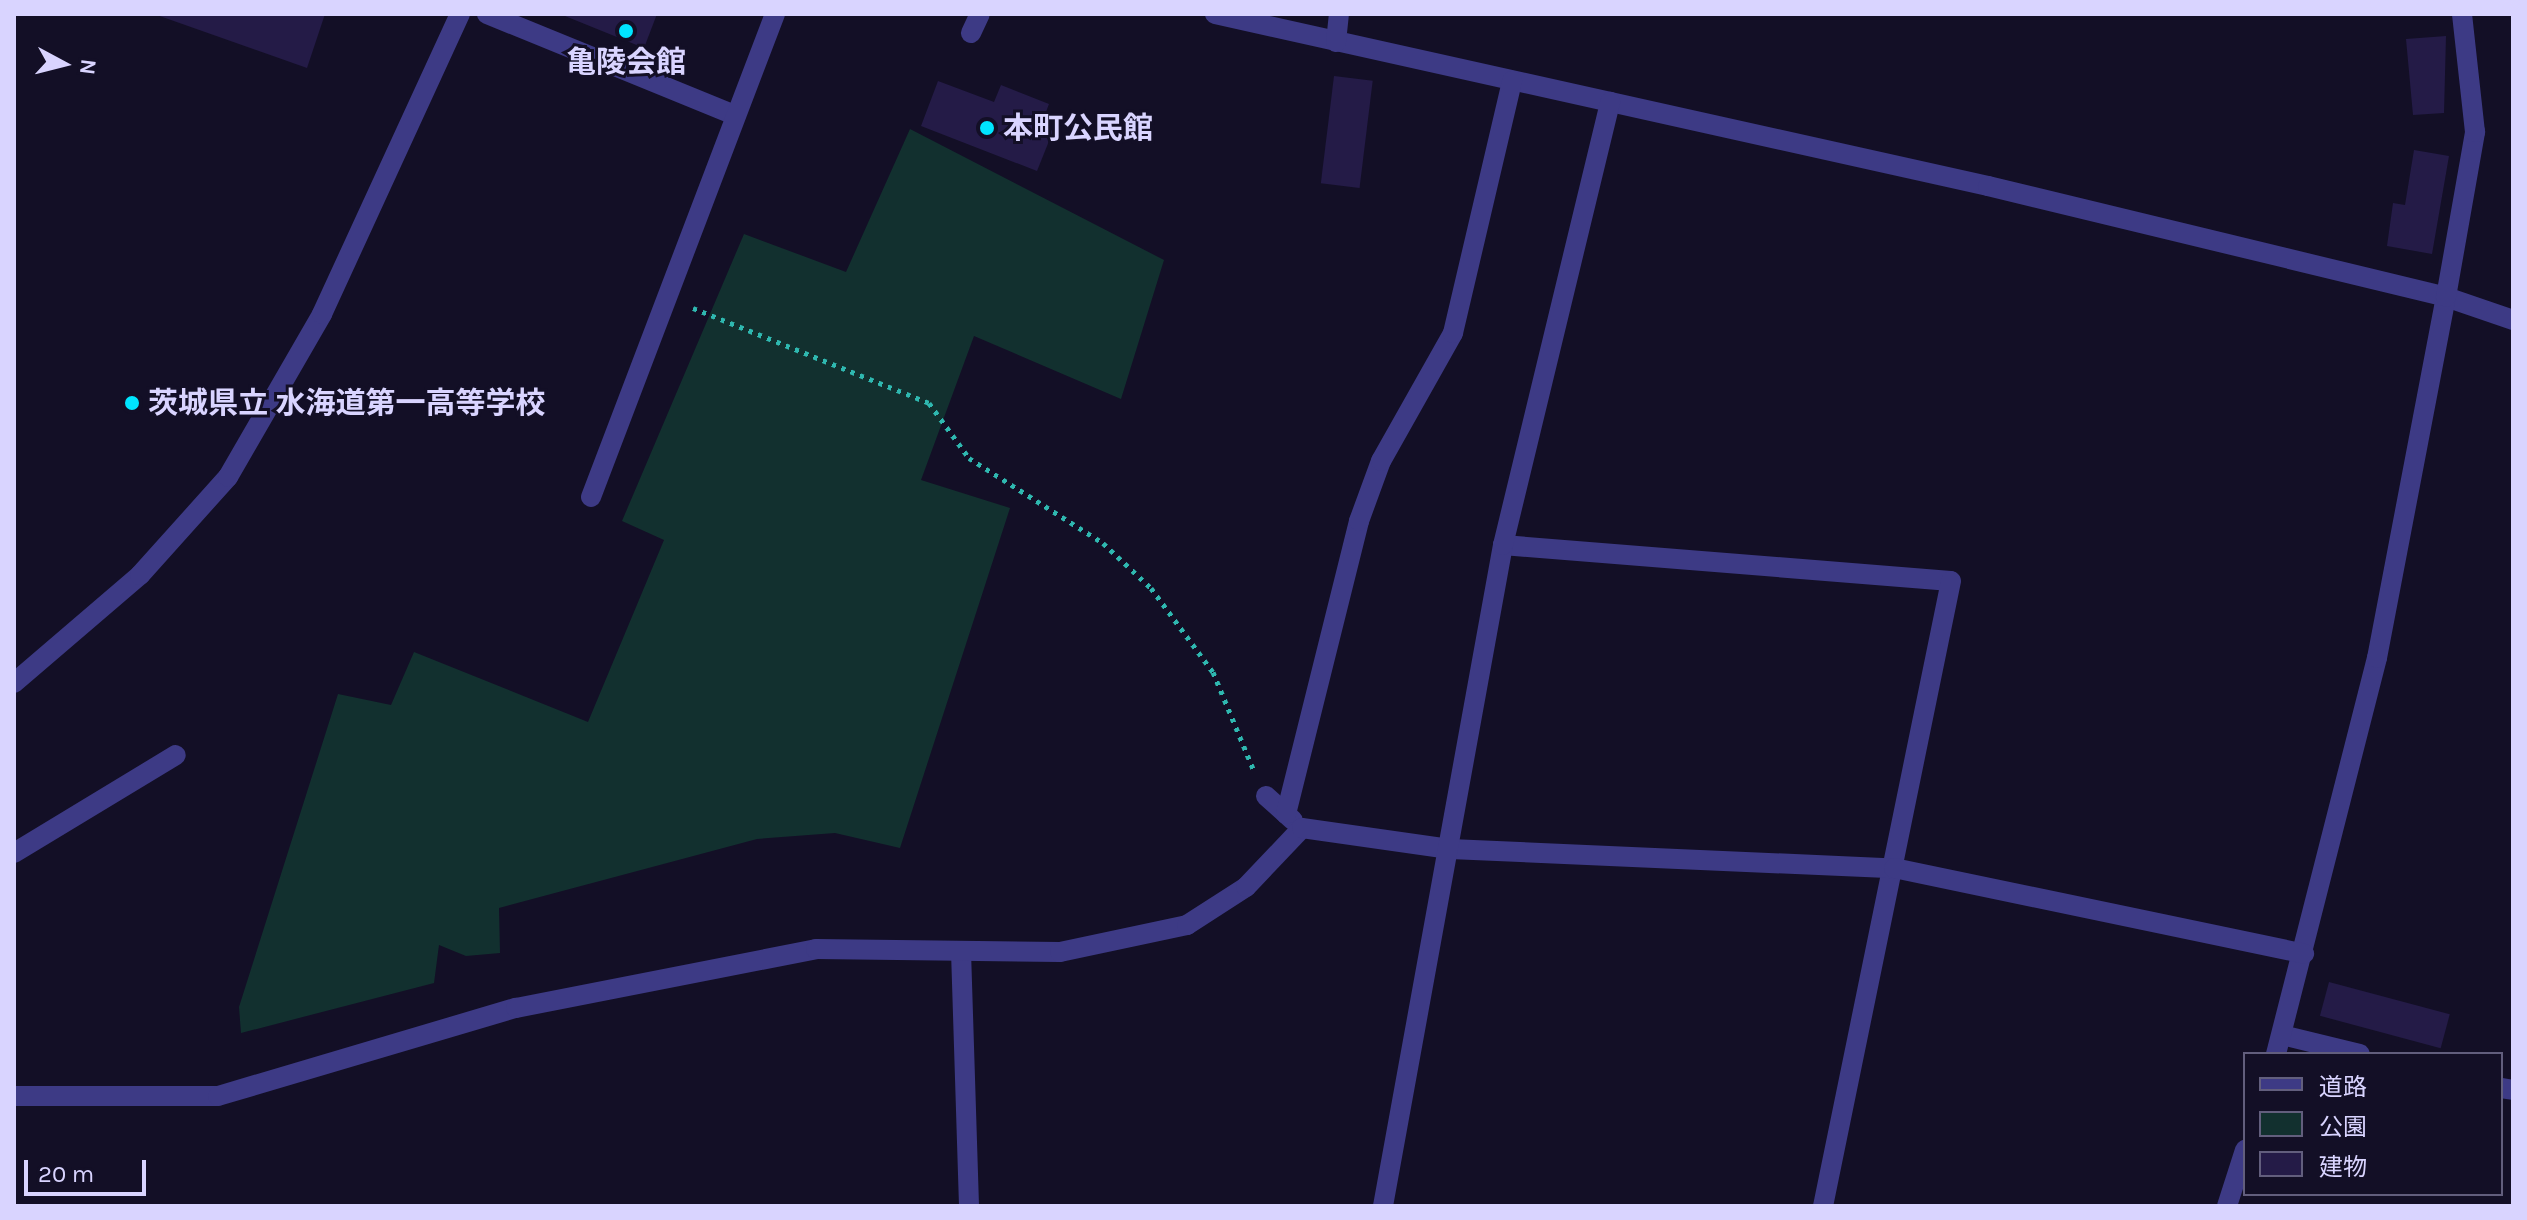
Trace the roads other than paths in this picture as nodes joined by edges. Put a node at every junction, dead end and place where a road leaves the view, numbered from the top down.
1 (460, 14) edge
2 (487, 14) edge
3 (775, 14) edge
4 (1215, 14) edge
5 (1339, 14) edge
6 (2462, 14) edge
7 (1336, 42) junction
8 (1512, 81) junction
9 (1610, 102) junction
10 (735, 115) junction
11 (2446, 297) junction
12 (2513, 320) edge
13 (591, 497) dead end
14 (1503, 545) junction
15 (14, 683) edge
16 (176, 755) dead end
17 (1266, 796) road end
18 (1286, 814) junction
19 (1302, 828) junction
20 (1450, 849) junction
21 (14, 853) edge
22 (1894, 868) junction
23 (961, 951) junction
24 (2304, 954) junction
25 (2279, 1045) edge
26 (2342, 1052) edge
27 (14, 1096) edge
28 (2243, 1156) edge
29 (969, 1206) edge
30 (1383, 1206) edge
31 (1823, 1206) edge
32 (2227, 1206) edge

1 - 15 street
2 - 10 street
3 - 10 street
4 - 7 street
5 - 7 street
6 - 11 street
7 - 8 street
8 - 9 street
8 - 18 street
9 - 11 street
9 - 14 street
10 - 13 street
11 - 12 street
11 - 24 street
14 - 20 street
14 - 22 street
16 - 21 street
17 - 18 street
18 - 19 street
19 - 20 street
19 - 23 street
20 - 22 street
20 - 30 street
22 - 24 street
22 - 31 street
23 - 27 street
23 - 29 street
24 - 25 street
25 - 26 street
28 - 32 street

